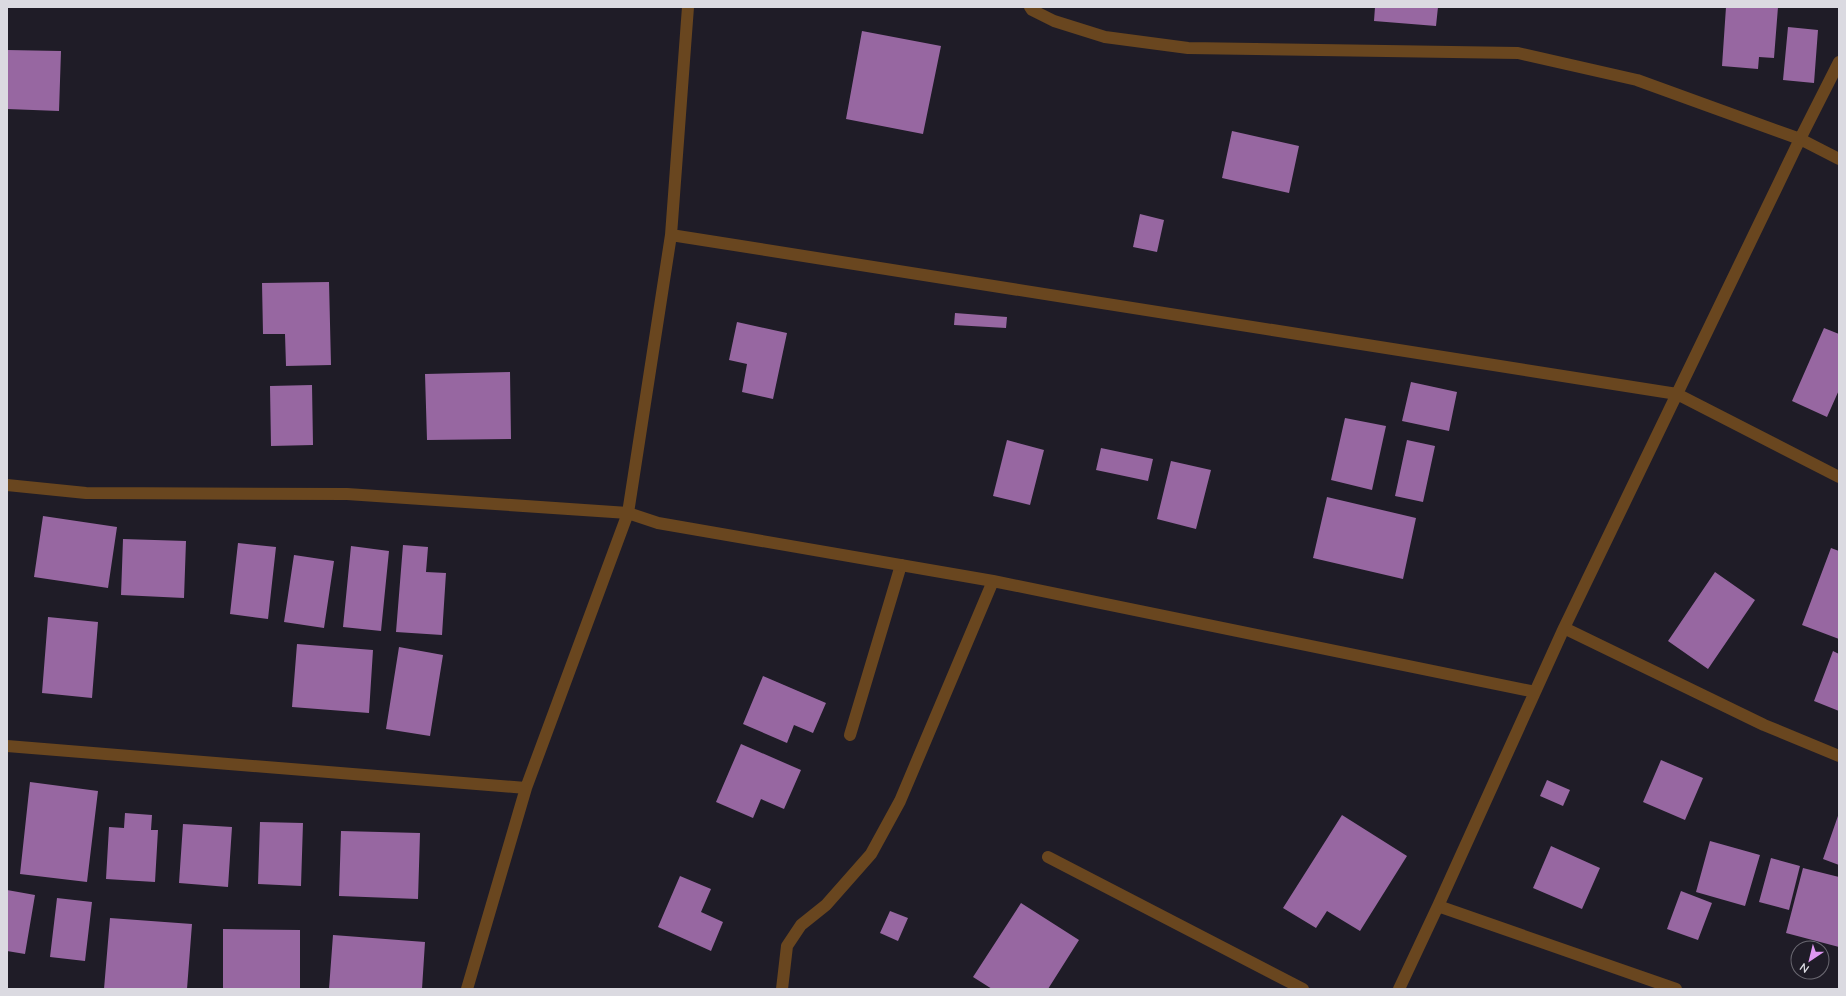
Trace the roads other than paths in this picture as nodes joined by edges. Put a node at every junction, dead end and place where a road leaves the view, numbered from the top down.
1 (688, 7) edge
2 (1030, 7) edge
3 (1839, 62) edge
4 (1800, 139) junction
5 (1839, 159) edge
6 (671, 235) junction
7 (1678, 394) junction
8 (1839, 477) edge
9 (7, 485) edge
10 (628, 513) junction
11 (901, 565) junction
12 (993, 580) junction
13 (1564, 628) junction
14 (1535, 692) junction
15 (850, 736) dead end
16 (7, 746) edge
17 (1839, 756) edge
18 (526, 788) junction
19 (1048, 857) dead end
20 (1438, 906) junction
21 (467, 989) edge
22 (782, 989) edge
23 (1303, 989) edge
24 (1399, 989) edge
25 (1676, 989) edge

1 - 6 street
2 - 4 street
3 - 4 street
4 - 5 street
4 - 7 street
6 - 7 street
6 - 10 street
7 - 8 street
7 - 13 street
9 - 10 street
10 - 11 street
10 - 18 street
11 - 12 street
11 - 15 street
12 - 14 street
12 - 22 street
13 - 14 street
13 - 17 street
14 - 20 street
16 - 18 street
18 - 21 street
19 - 23 street
20 - 24 street
20 - 25 street

